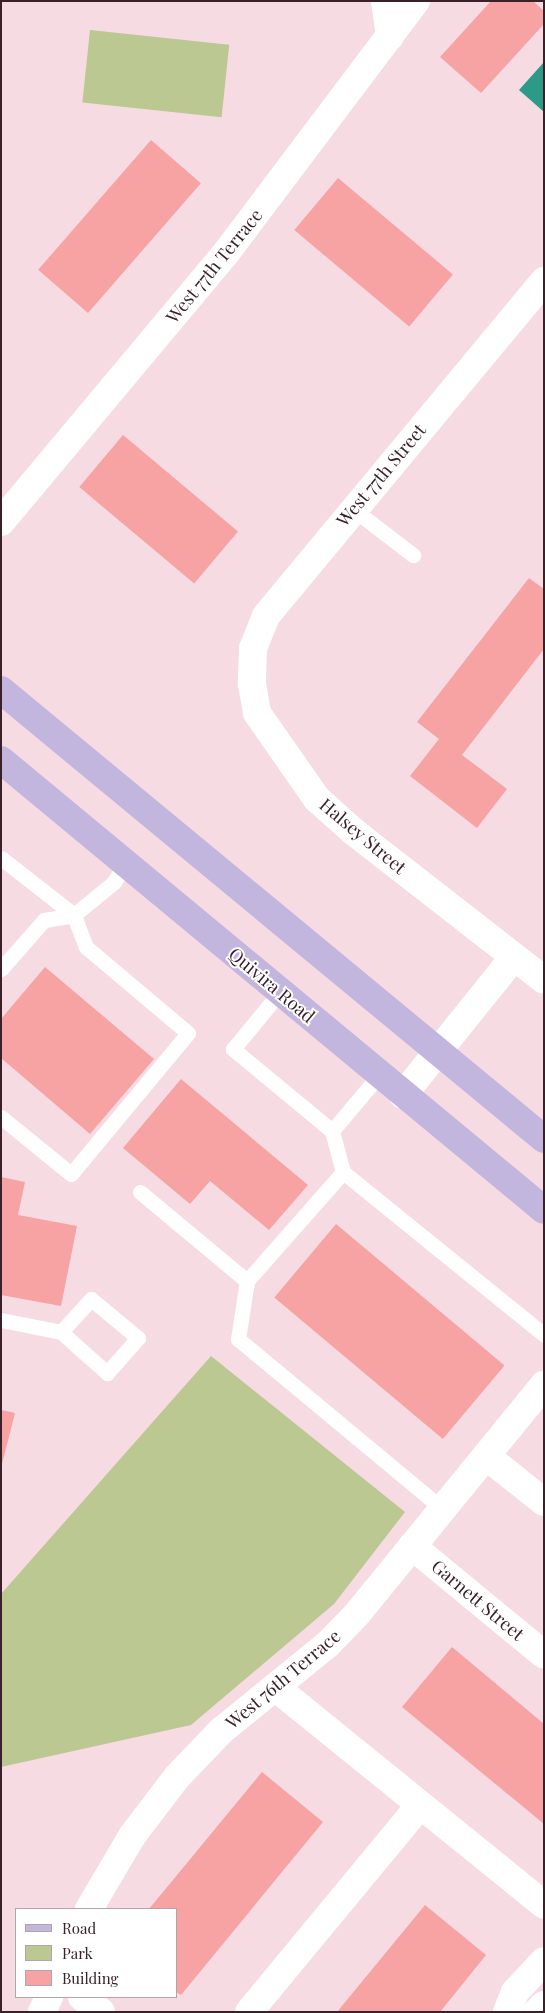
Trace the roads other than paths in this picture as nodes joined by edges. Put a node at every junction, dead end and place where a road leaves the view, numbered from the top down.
1 (385, 1) edge
2 (416, 1) edge
3 (390, 37) junction
4 (544, 281) edge
5 (353, 509) junction
6 (1, 522) edge
7 (413, 555) dead end
8 (252, 684) joint
9 (1, 690) edge
10 (1, 760) edge
11 (1, 858) edge
12 (126, 863) junction
13 (74, 915) junction
14 (512, 958) junction
15 (1, 969) edge
16 (544, 980) edge
17 (280, 992) junction
18 (437, 1052) junction
19 (379, 1075) junction
20 (403, 1095) junction
21 (1, 1117) edge
22 (332, 1131) junction
23 (544, 1139) edge
24 (343, 1172) junction
25 (140, 1192) dead end
26 (544, 1210) edge
27 (247, 1281) junction
28 (1, 1320) edge
29 (61, 1332) junction
30 (544, 1335) edge
31 (544, 1385) edge
32 (486, 1456) junction
33 (544, 1502) edge
34 (443, 1509) junction
35 (412, 1546) junction
36 (544, 1655) edge
37 (276, 1687) junction
38 (420, 1805) junction
39 (544, 1905) edge
40 (90, 1908) edge
41 (544, 1961) edge
42 (49, 1998) edge
43 (83, 1998) edge
44 (544, 2005) edge
45 (42, 2012) edge
46 (101, 2012) edge
47 (249, 2012) edge
48 (507, 2012) edge
49 (537, 2012) edge

1 - 3 street
2 - 3 street, West 77th Terrace
3 - 6 street, West 77th Terrace
4 - 5 street, West 77th Street
5 - 7 lane
5 - 8 street, West 77th Street
8 - 14 street, Halsey Street
9 - 18 main road
10 - 12 main road, Quivira Road
11 - 13 lane
12 - 13 lane
12 - 17 main road, Quivira Road
13 - 15 lane
13 - 21 lane
14 - 16 street, Halsey Street
14 - 18 street
17 - 19 main road, Quivira Road
17 - 22 lane
18 - 20 street
18 - 23 main road
19 - 20 main road, Quivira Road
19 - 22 lane
20 - 26 main road, Quivira Road
22 - 24 lane
24 - 27 lane
24 - 30 lane
25 - 27 lane
27 - 34 lane
28 - 29 lane
29 - 29 lane
31 - 32 street, West 76th Terrace
32 - 33 street
32 - 34 street, West 76th Terrace
34 - 35 street, West 76th Terrace
35 - 36 street, Garnett Street
35 - 37 street, West 76th Terrace
37 - 38 street
37 - 40 street, West 76th Terrace
38 - 39 street
38 - 47 street
41 - 48 street
42 - 45 street
43 - 46 street
44 - 49 street

